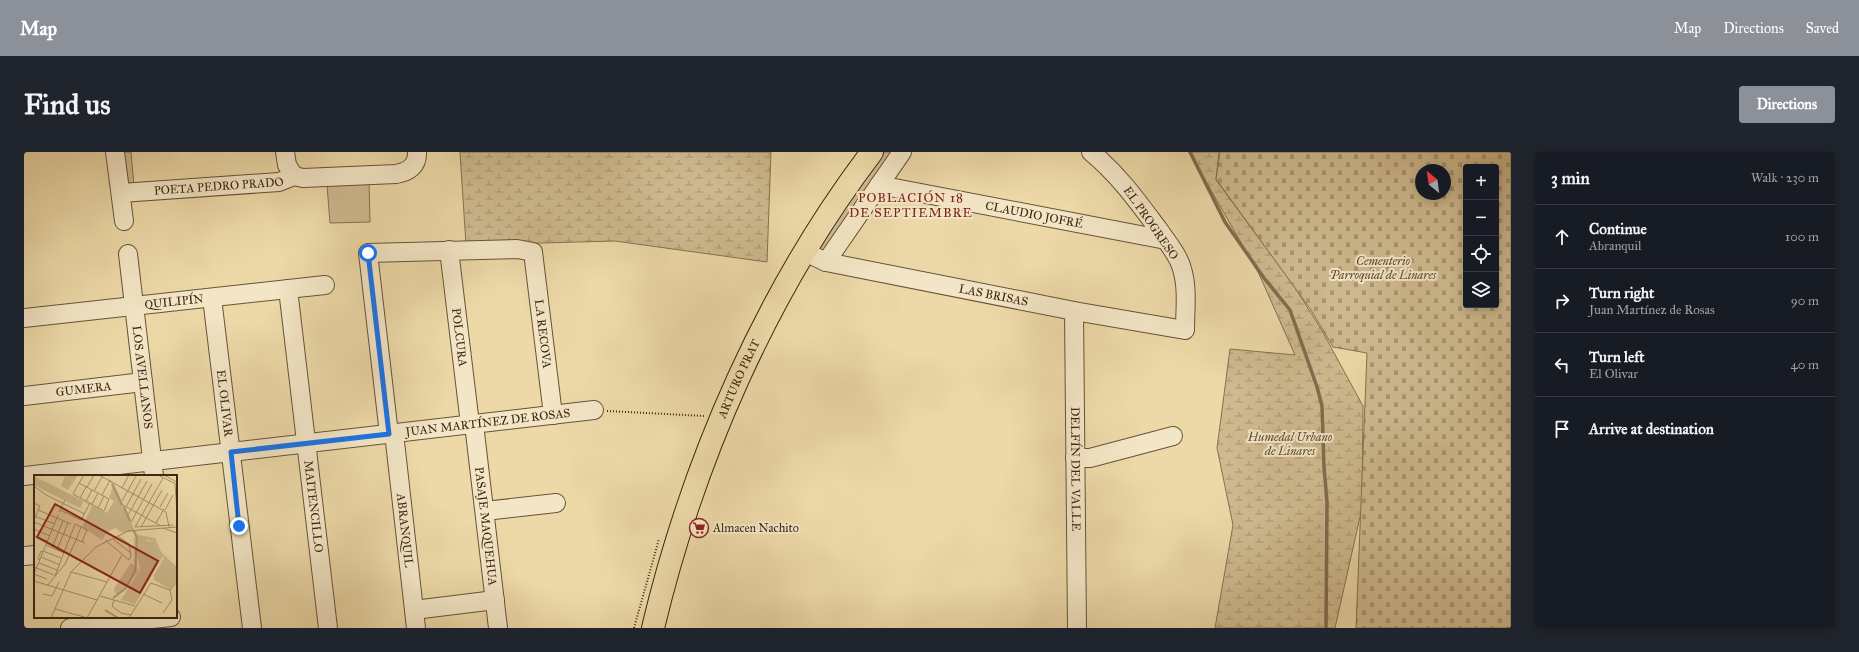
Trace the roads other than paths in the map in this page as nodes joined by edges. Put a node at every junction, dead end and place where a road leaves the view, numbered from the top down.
1 (115, 152) edge
2 (285, 152) edge
3 (417, 152) edge
4 (872, 152) edge
5 (902, 152) edge
6 (1091, 152) edge
7 (294, 176) junction
8 (879, 185) junction
9 (120, 193) junction
10 (124, 221) dead end
11 (1166, 240) junction
12 (449, 250) junction
13 (804, 252) junction
14 (128, 254) dead end
15 (826, 262) junction
16 (325, 285) dead end
17 (288, 289) junction
18 (212, 298) junction
19 (134, 306) junction
20 (1074, 311) junction
21 (24, 318) edge
22 (1185, 330) joint
23 (143, 382) junction
24 (24, 396) edge
25 (594, 410) road end
26 (553, 415) junction
27 (472, 424) junction
28 (391, 434) junction
29 (1173, 436) dead end
30 (307, 443) junction
31 (231, 452) junction
32 (1075, 458) junction
33 (153, 469) edge
34 (34, 475) edge
35 (42, 475) edge
36 (24, 476) edge
37 (556, 503) dead end
38 (485, 511) junction
39 (34, 555) edge
40 (24, 556) edge
41 (495, 600) junction
42 (414, 610) junction
43 (162, 618) edge
44 (171, 618) edge
45 (70, 628) edge
46 (172, 628) edge
47 (252, 628) edge
48 (328, 628) edge
49 (416, 628) edge
50 (498, 628) edge
51 (653, 628) edge
52 (1076, 628) edge

1 - 9 street
2 - 7 street
3 - 7 street, POETA PEDRO PRADO
4 - 13 main road, ARTURO PRAT
5 - 8 street
6 - 11 street, EL PROGRESO
7 - 9 street, POETA PEDRO PRADO
8 - 11 street, CLAUDIO JOFRÉ
8 - 15 street
9 - 10 street
11 - 22 street, EL PROGRESO
12 - 26 street, LA RECOVA
12 - 27 street, POLCURA
12 - 28 street, ABRANQUIL
13 - 15 street, LAS BRISAS
13 - 51 main road, ARTURO PRAT
14 - 19 street, LOS AVELLANOS
15 - 20 street, LAS BRISAS
16 - 17 street, QUILIPÍN
17 - 18 street, QUILIPÍN
17 - 30 street, MAITENCILLO
18 - 19 street, QUILIPÍN
18 - 31 street, EL OLIVAR
19 - 21 street, QUILIPÍN
19 - 23 street, LOS AVELLANOS
20 - 22 street, LAS BRISAS
20 - 32 street, DELFÍN DEL VALLE
23 - 24 street, GUMERA
23 - 33 street, LOS AVELLANOS
25 - 26 street, JUAN MARTÍNEZ DE ROSAS
26 - 27 street, JUAN MARTÍNEZ DE ROSAS
27 - 28 street, JUAN MARTÍNEZ DE ROSAS
27 - 38 street, PASAJE MAQUEHUA
28 - 30 street, JUAN MARTÍNEZ DE ROSAS
28 - 42 street, ABRANQUIL
29 - 32 street
30 - 31 street, JUAN MARTÍNEZ DE ROSAS
30 - 48 street, MAITENCILLO
31 - 33 street, JUAN MARTÍNEZ DE ROSAS
31 - 47 street, EL OLIVAR
32 - 52 street, DELFÍN DEL VALLE
33 - 35 street, JUAN MARTÍNEZ DE ROSAS
34 - 36 street, JUAN MARTÍNEZ DE ROSAS
37 - 38 street
38 - 41 street, PASAJE MAQUEHUA
39 - 40 street
41 - 42 street
41 - 50 street, PASAJE MAQUEHUA
42 - 49 street, ABRANQUIL
43 - 45 street
44 - 46 street

